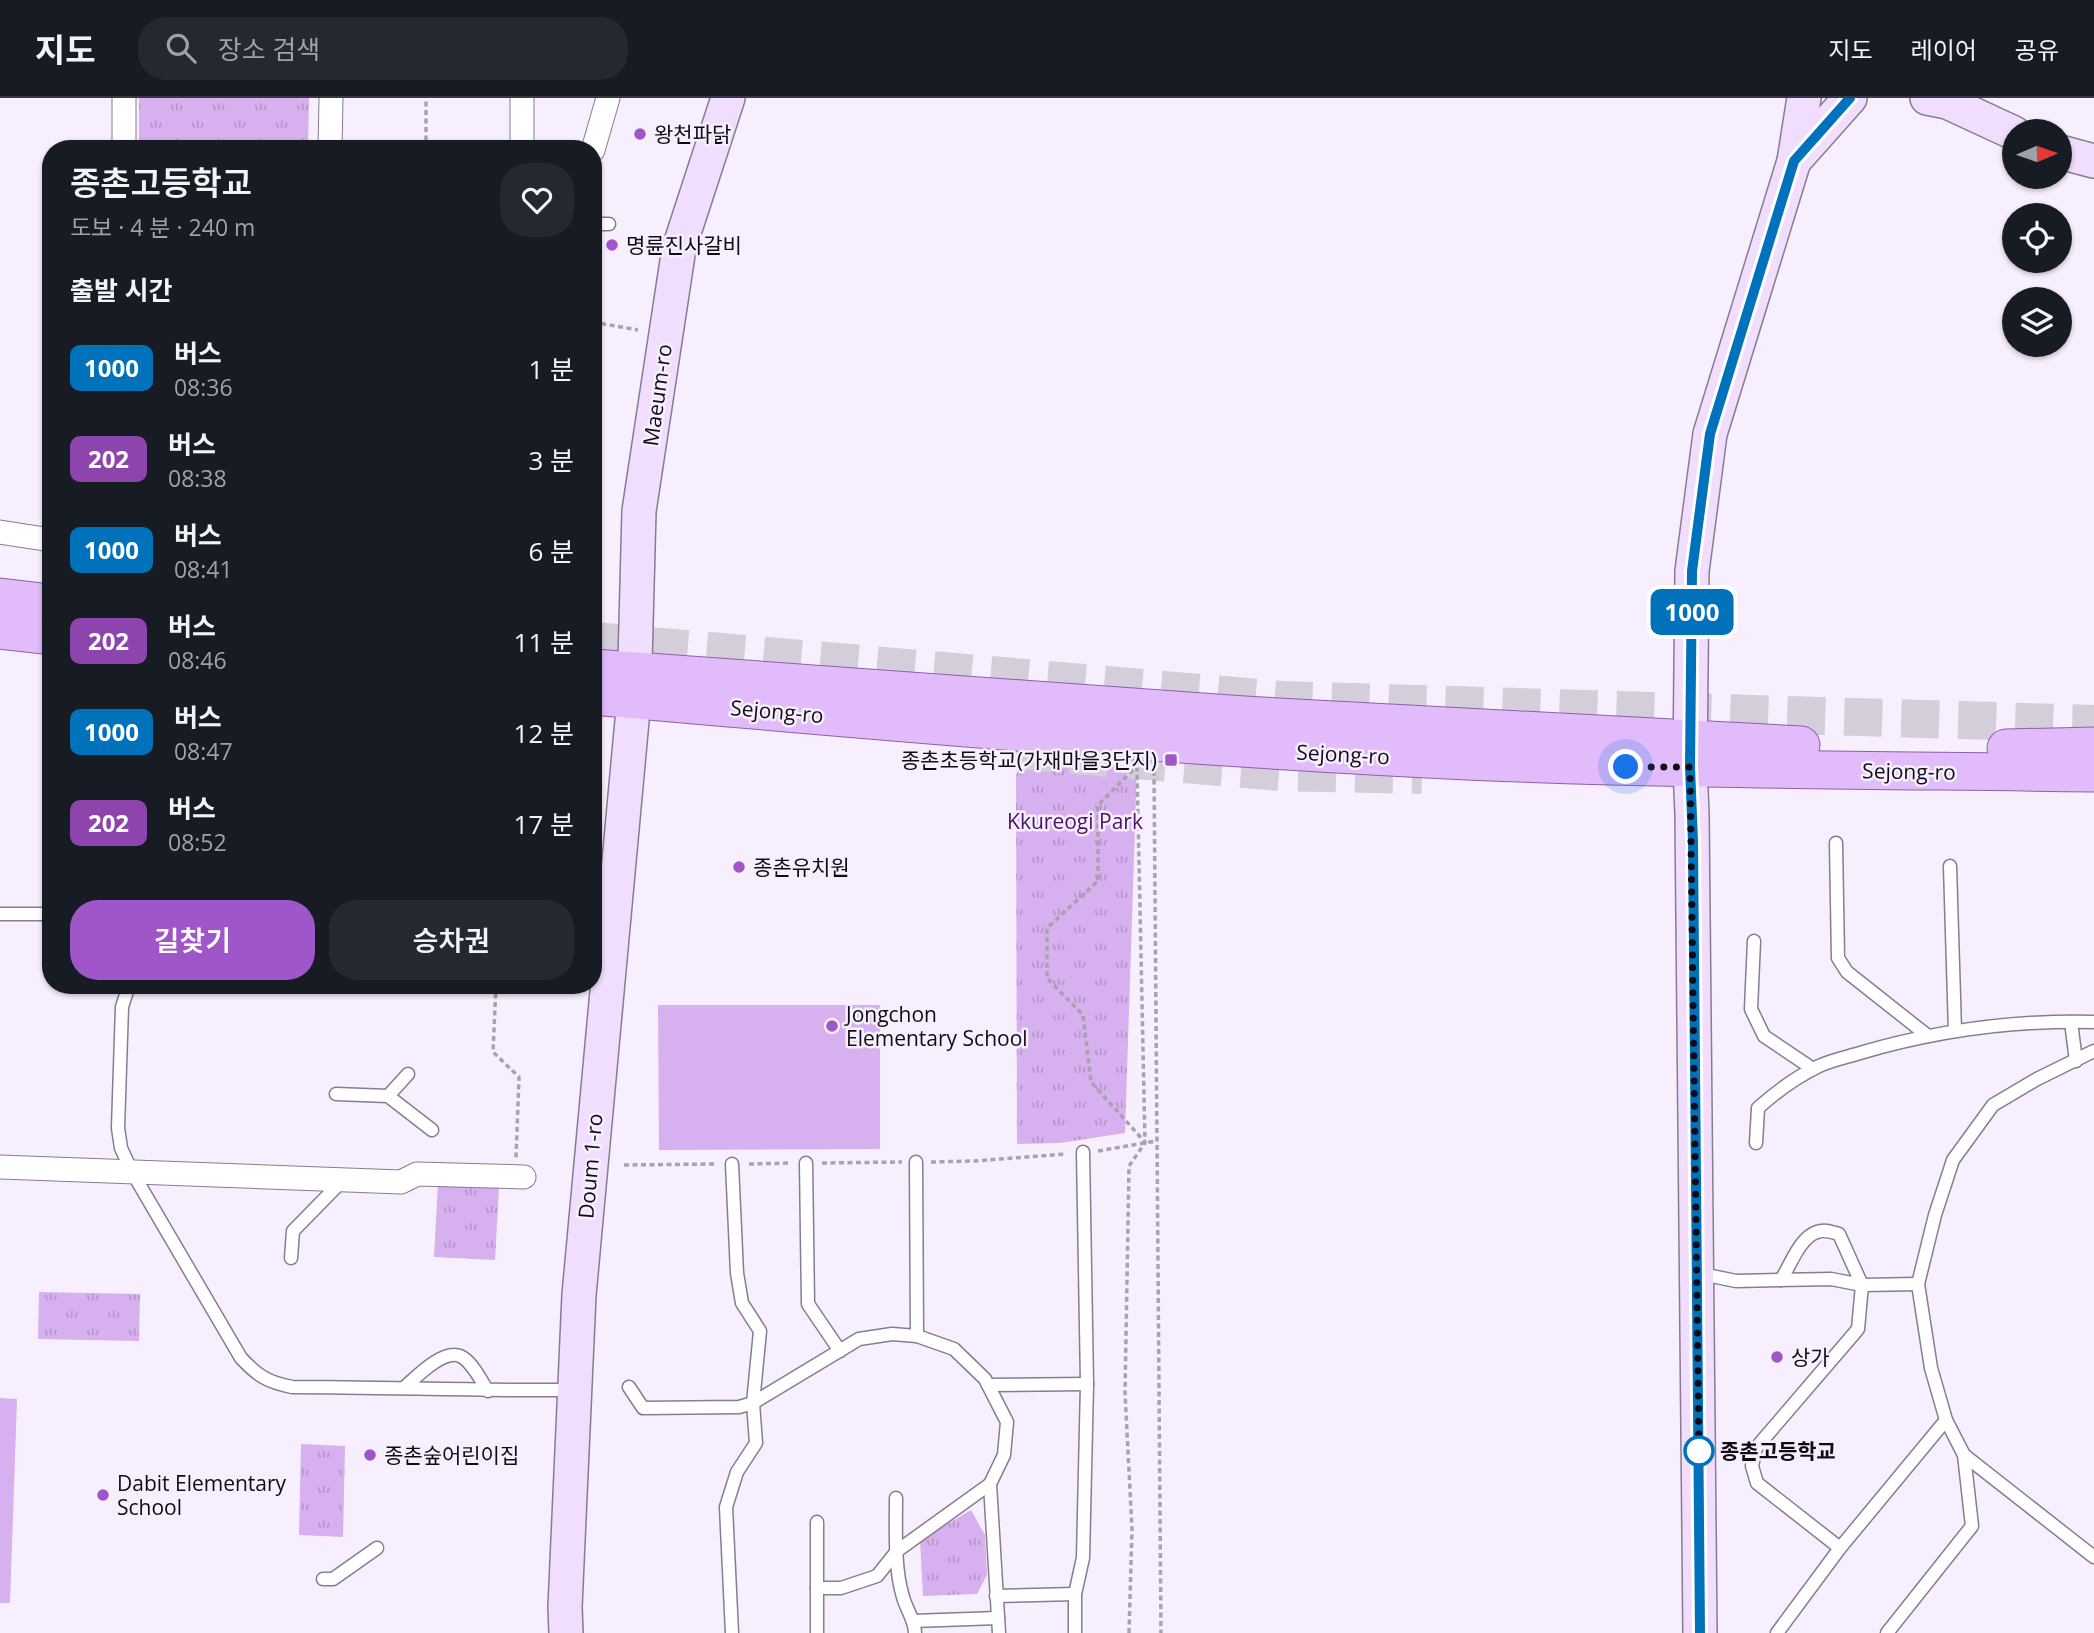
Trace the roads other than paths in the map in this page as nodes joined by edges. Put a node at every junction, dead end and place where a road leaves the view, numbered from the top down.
1 (124, 98) edge
2 (331, 98) edge
3 (522, 98) edge
4 (608, 98) edge
5 (728, 98) edge
6 (1804, 98) edge
7 (1850, 98) edge
8 (1939, 99) edge
9 (2002, 128) edge
10 (124, 140) edge
11 (330, 140) edge
12 (522, 140) edge
13 (596, 140) edge
14 (2072, 155) edge
15 (1794, 161) junction
16 (2094, 161) edge
17 (602, 224) edge
18 (609, 224) dead end
19 (0, 532) edge
20 (42, 539) edge
21 (0, 597) edge
22 (42, 602) edge
23 (0, 630) edge
24 (42, 635) edge
25 (602, 672) edge
26 (635, 686) junction
27 (602, 694) edge
28 (2094, 746) edge
29 (1690, 754) junction
30 (2094, 773) edge
31 (1836, 843) dead end
32 (1950, 866) dead end
33 (0, 914) edge
34 (42, 914) edge
35 (1754, 941) dead end
36 (126, 994) edge
37 (2071, 1022) junction
38 (2094, 1022) edge
39 (1955, 1031) junction
40 (1928, 1036) junction
41 (2094, 1051) edge
42 (2077, 1061) junction
43 (1813, 1069) junction
44 (408, 1074) dead end
45 (335, 1094) dead end
46 (388, 1096) junction
47 (432, 1130) dead end
48 (1756, 1143) dead end
49 (1083, 1152) road end
50 (916, 1162) road end
51 (806, 1163) road end
52 (732, 1164) road end
53 (0, 1167) edge
54 (132, 1172) junction
55 (520, 1177) road end
56 (343, 1180) junction
57 (291, 1258) dead end
58 (1697, 1273) junction
59 (1781, 1280) junction
60 (1918, 1284) junction
61 (1862, 1285) junction
62 (917, 1336) junction
63 (840, 1351) junction
64 (1087, 1384) junction
65 (988, 1385) junction
66 (405, 1387) junction
67 (629, 1387) dead end
68 (576, 1390) junction
69 (488, 1391) junction
70 (753, 1403) junction
71 (1946, 1420) junction
72 (1964, 1455) junction
73 (990, 1484) junction
74 (895, 1498) dead end
75 (817, 1522) dead end
76 (377, 1548) dead end
77 (1840, 1548) junction
78 (897, 1551) junction
79 (2094, 1557) edge
80 (323, 1579) dead end
81 (817, 1587) junction
82 (1075, 1594) junction
83 (996, 1596) junction
84 (998, 1618) junction
85 (914, 1627) edge
86 (566, 1633) edge
87 (732, 1633) edge
88 (817, 1633) edge
89 (999, 1633) edge
90 (1075, 1633) edge
91 (1700, 1633) edge
92 (1777, 1633) edge
93 (1887, 1633) edge

1 - 10 street
2 - 11 street
3 - 12 street
4 - 13 street
5 - 26 street, Maeum-ro
6 - 15 street
7 - 15 street
8 - 9 street
14 - 16 street
15 - 29 street
17 - 18 lane
19 - 20 street
21 - 22 main road
23 - 24 main road
25 - 26 main road, Sejong-ro
26 - 27 main road, Sejong-ro
26 - 29 main road, Sejong-ro
26 - 68 street, Doum 1-ro
28 - 29 main road, Sejong-ro
29 - 30 main road, Sejong-ro
29 - 58 street
31 - 40 lane
32 - 39 lane
33 - 34 lane
35 - 43 lane
36 - 54 lane
37 - 38 lane
37 - 39 lane
37 - 42 lane
39 - 40 lane
40 - 43 lane
41 - 42 lane
42 - 60 lane
43 - 48 lane
44 - 46 lane
45 - 46 lane
46 - 47 lane
49 - 64 lane
50 - 62 lane
51 - 63 lane
52 - 70 lane
53 - 54 street
54 - 56 street
54 - 66 lane
55 - 56 street
56 - 57 lane
58 - 59 lane
58 - 91 street
59 - 61 lane
59 - 61 lane
60 - 61 lane
60 - 71 lane
61 - 77 lane
62 - 63 lane
62 - 65 lane
63 - 70 lane
64 - 65 lane
64 - 82 lane
65 - 73 lane
66 - 69 lane
66 - 69 lane
67 - 70 lane
68 - 69 lane
68 - 86 street, Doum 1-ro
70 - 87 lane
71 - 72 lane
71 - 77 lane
72 - 79 lane
72 - 93 lane
73 - 78 lane
73 - 83 lane
74 - 78 lane
75 - 81 lane
76 - 80 lane
77 - 92 lane
78 - 81 lane
78 - 85 lane
81 - 88 lane
82 - 83 lane
82 - 90 lane
83 - 84 lane
84 - 85 lane
84 - 89 lane

